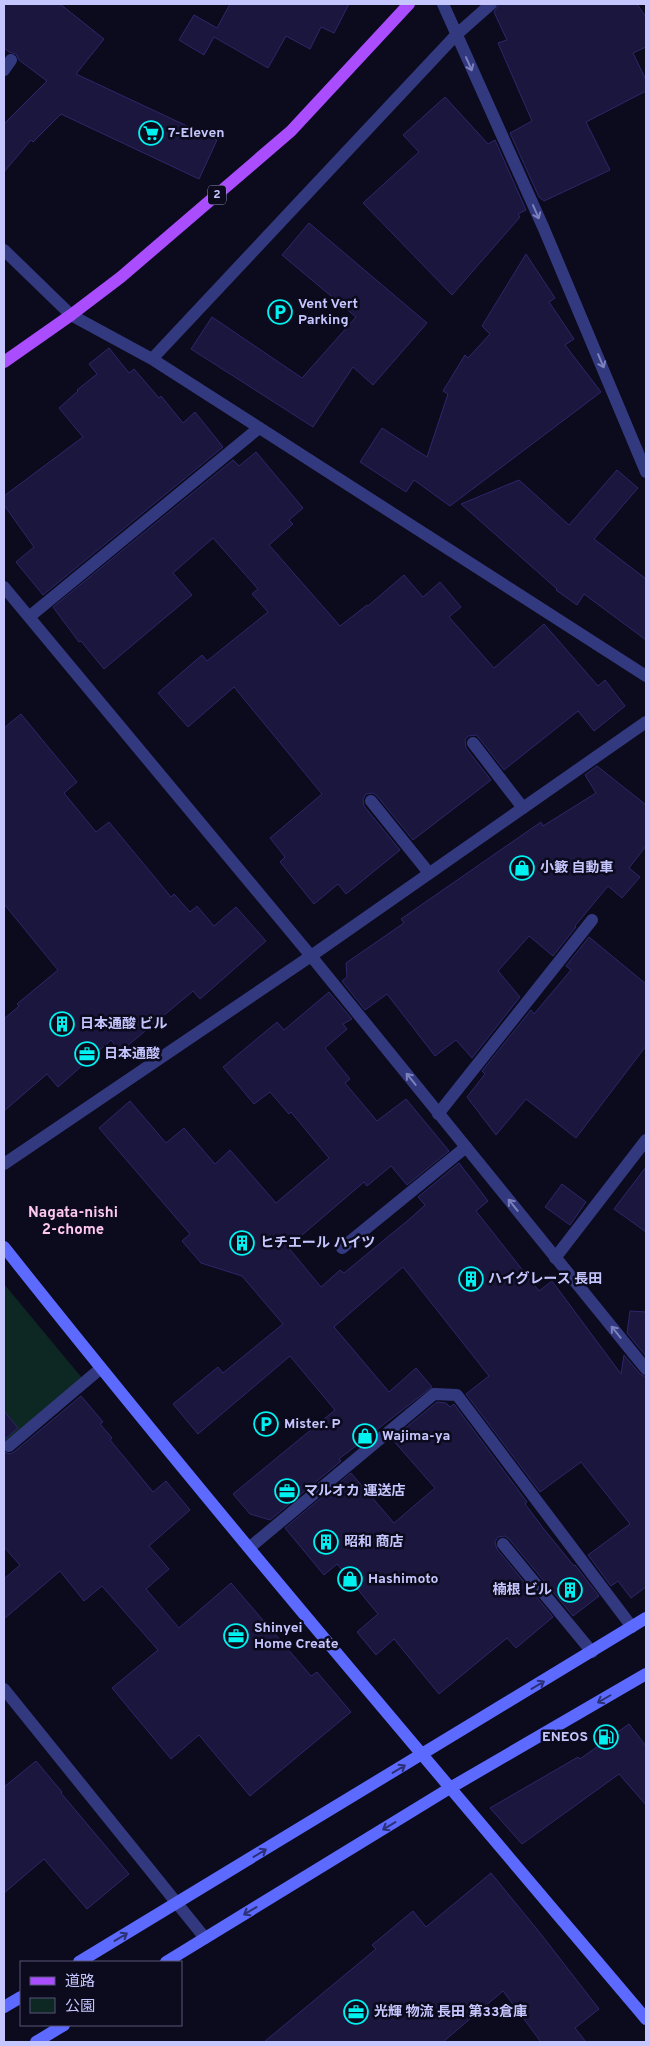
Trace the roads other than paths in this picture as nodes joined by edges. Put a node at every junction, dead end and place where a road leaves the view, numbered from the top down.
1 (409, 4) edge
2 (443, 4) edge
3 (491, 4) edge
4 (456, 34) junction
5 (4, 250) edge
6 (71, 315) junction
7 (152, 359) junction
8 (4, 362) edge
9 (259, 428) junction
10 (646, 472) edge
11 (4, 587) edge
12 (29, 617) junction
13 (646, 676) edge
14 (646, 722) edge
15 (473, 743) dead end
16 (371, 801) dead end
17 (523, 808) junction
18 (429, 873) junction
19 (592, 920) dead end
20 (311, 956) junction
21 (438, 1114) junction
22 (646, 1140) edge
23 (466, 1147) junction
24 (4, 1164) edge
25 (4, 1247) edge
26 (342, 1248) dead end
27 (555, 1258) junction
28 (100, 1369) junction
29 (646, 1370) edge
30 (10, 1446) dead end
31 (502, 1544) dead end
32 (249, 1548) junction
33 (646, 1618) edge
34 (632, 1627) junction
35 (592, 1652) junction
36 (646, 1674) edge
37 (4, 1689) edge
38 (422, 1755) junction
39 (450, 1788) junction
40 (177, 1903) junction
41 (205, 1938) junction
42 (81, 1961) edge
43 (168, 1961) edge
44 (20, 1998) edge
45 (4, 2007) edge
46 (646, 2019) edge
47 (62, 2026) edge
48 (36, 2042) edge

1 - 6 main road, 2
2 - 4 street
3 - 4 street
4 - 7 street
4 -> 10 street
5 - 6 street
6 - 7 street
6 - 8 main road, 2
7 - 9 street
9 - 12 street
9 - 13 street
11 - 12 street
12 - 20 street
14 - 17 street
15 - 17 street
16 - 18 street
17 - 18 street
18 - 20 street
19 - 21 street
21 -> 20 street
20 - 24 street
21 - 23 street
22 - 27 street
23 - 26 street
27 -> 23 street
25 - 28 street
29 -> 27 street
28 - 30 street
28 - 32 street
31 - 35 street
32 - 34 street
32 - 38 street
33 - 34 street
34 - 35 street
38 -> 35 street
36 -> 39 street
37 - 40 street
38 - 39 street
40 -> 38 street
39 -> 41 street
39 - 46 street
40 - 41 street
42 -> 40 street
41 - 43 street
44 - 45 street
47 - 48 street

